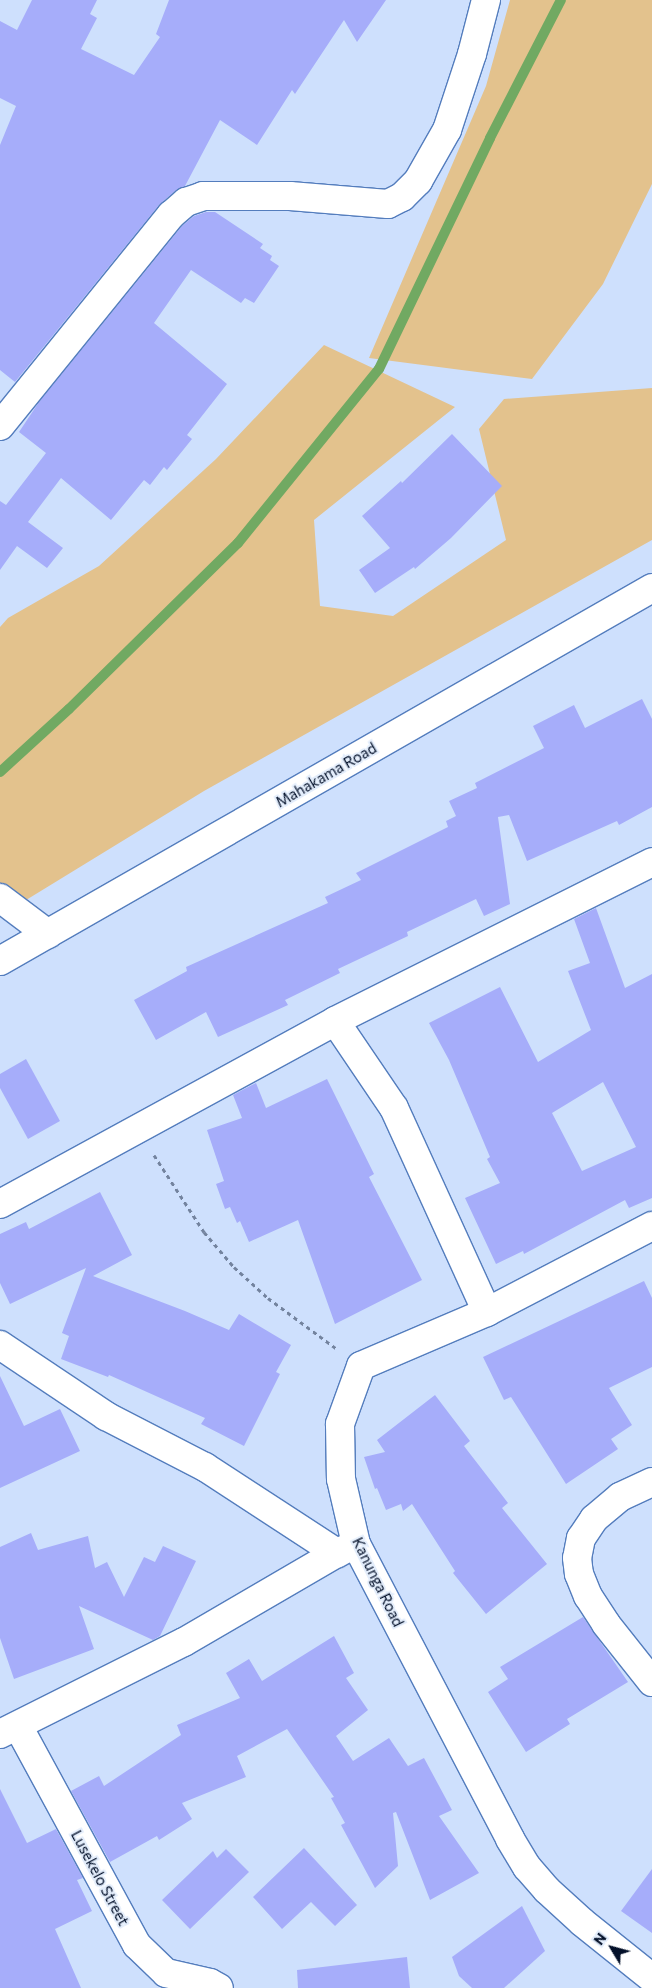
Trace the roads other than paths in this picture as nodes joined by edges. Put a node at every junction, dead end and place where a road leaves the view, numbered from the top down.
1 (486, 0) edge
2 (0, 426) edge
3 (652, 588) edge
4 (652, 862) edge
5 (0, 898) edge
6 (48, 934) junction
7 (0, 961) edge
8 (335, 1021) junction
9 (0, 1204) edge
10 (652, 1226) edge
11 (487, 1312) junction
12 (0, 1345) edge
13 (652, 1482) edge
14 (347, 1548) junction
15 (652, 1682) edge
16 (9, 1730) edge
17 (652, 1978) edge
18 (219, 1988) edge

1 - 2 street
3 - 6 street, Mahakama Road
4 - 8 street
5 - 6 street
6 - 7 street, Mahakama Road
8 - 9 street
8 - 11 street
10 - 11 street
11 - 14 street, Kanunga Road
12 - 14 street
13 - 15 street
14 - 16 street
14 - 17 street, Kanunga Road
16 - 18 street, Lusekelo Street

